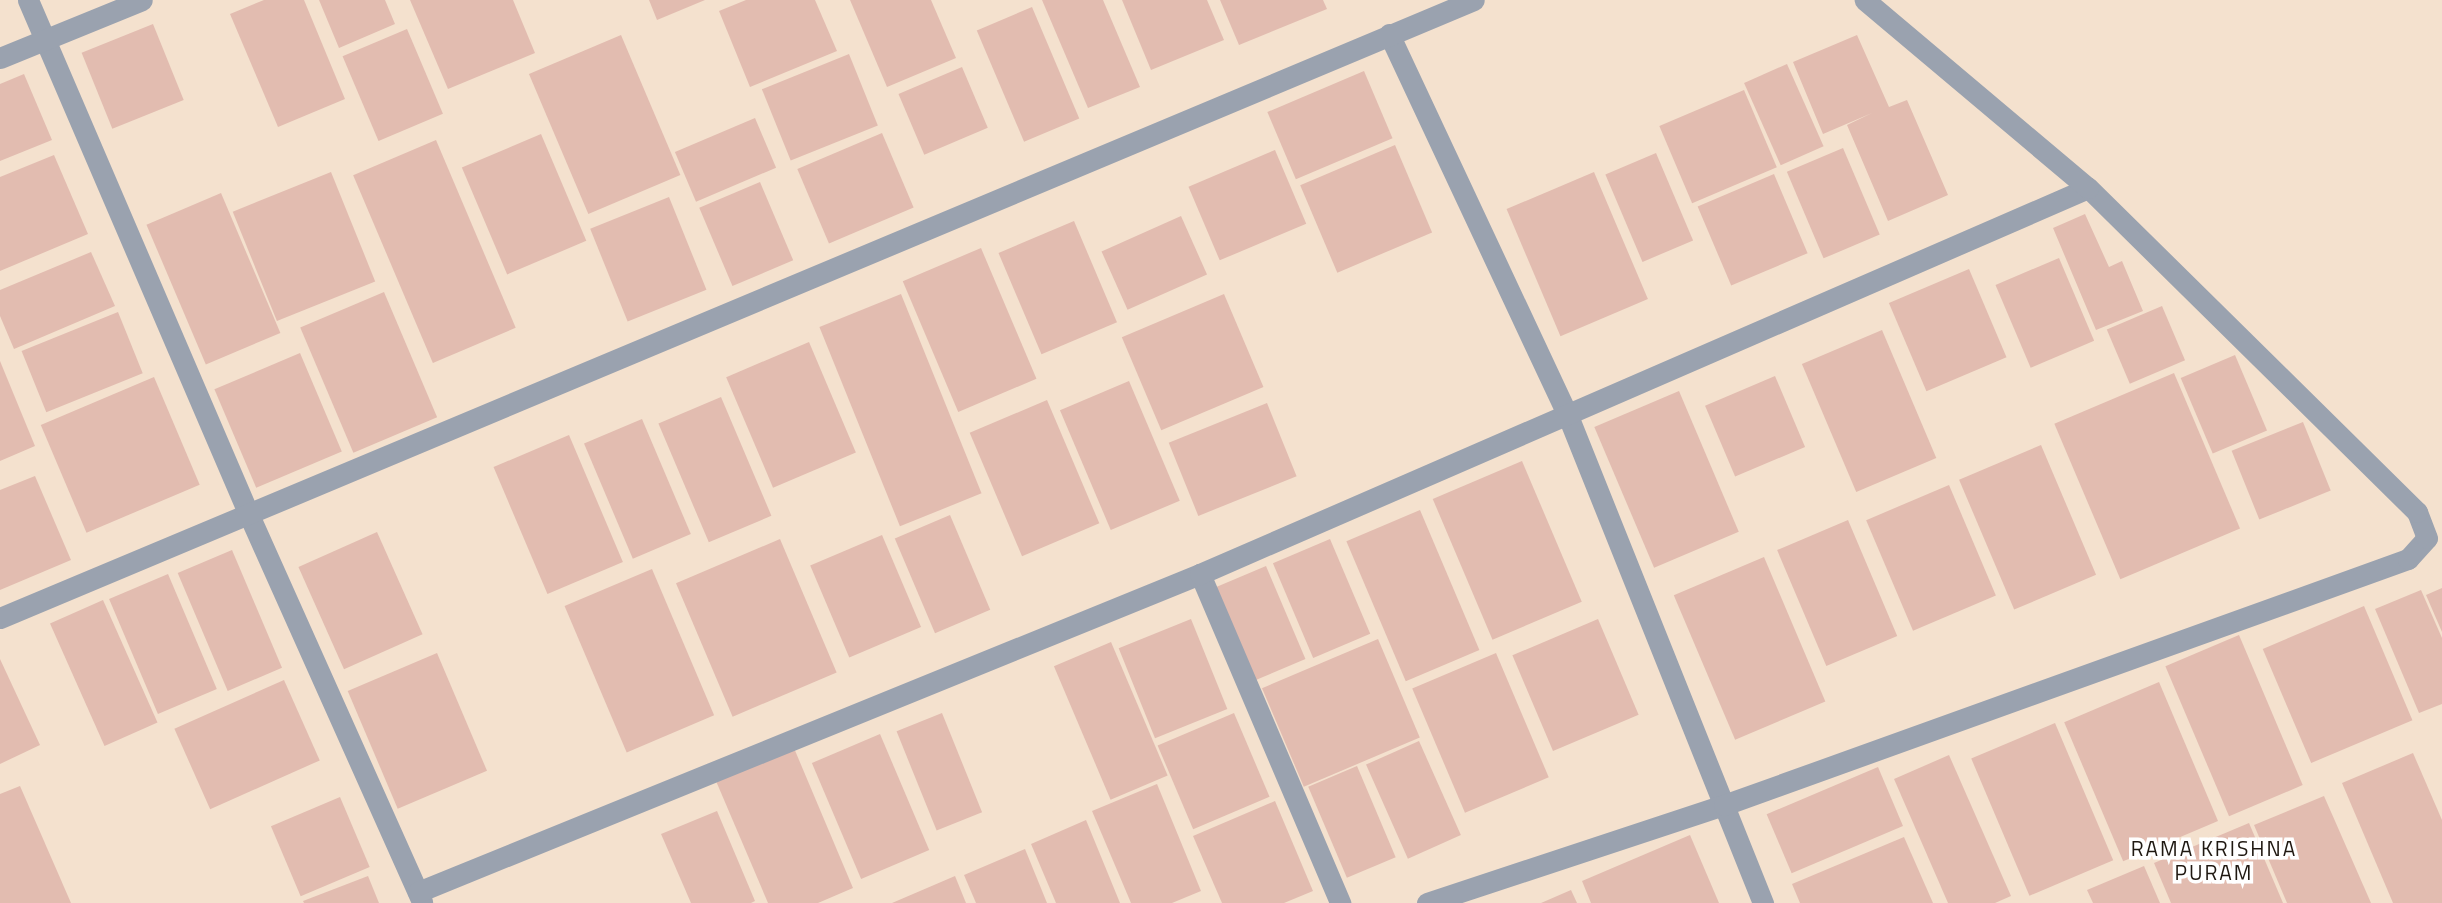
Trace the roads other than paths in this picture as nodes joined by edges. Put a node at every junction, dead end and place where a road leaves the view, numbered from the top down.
1 (28, 0) edge
2 (142, 0) edge
3 (1474, 0) edge
4 (1865, 0) edge
5 (1389, 34) junction
6 (46, 40) junction
7 (0, 58) edge
8 (2088, 188) junction
9 (1568, 416) junction
10 (249, 515) junction
11 (1200, 574) junction
12 (0, 618) edge
13 (1724, 805) junction
14 (420, 897) edge
15 (1340, 903) edge
16 (1427, 903) edge
17 (1763, 903) edge

1 - 6 street
2 - 6 street
3 - 5 street
4 - 8 street
5 - 9 street
5 - 10 street
6 - 7 street
6 - 10 street
8 - 9 street
8 - 13 street
9 - 11 street
9 - 13 street
10 - 12 street
10 - 14 street
11 - 14 street
11 - 15 street
13 - 16 street
13 - 17 street

